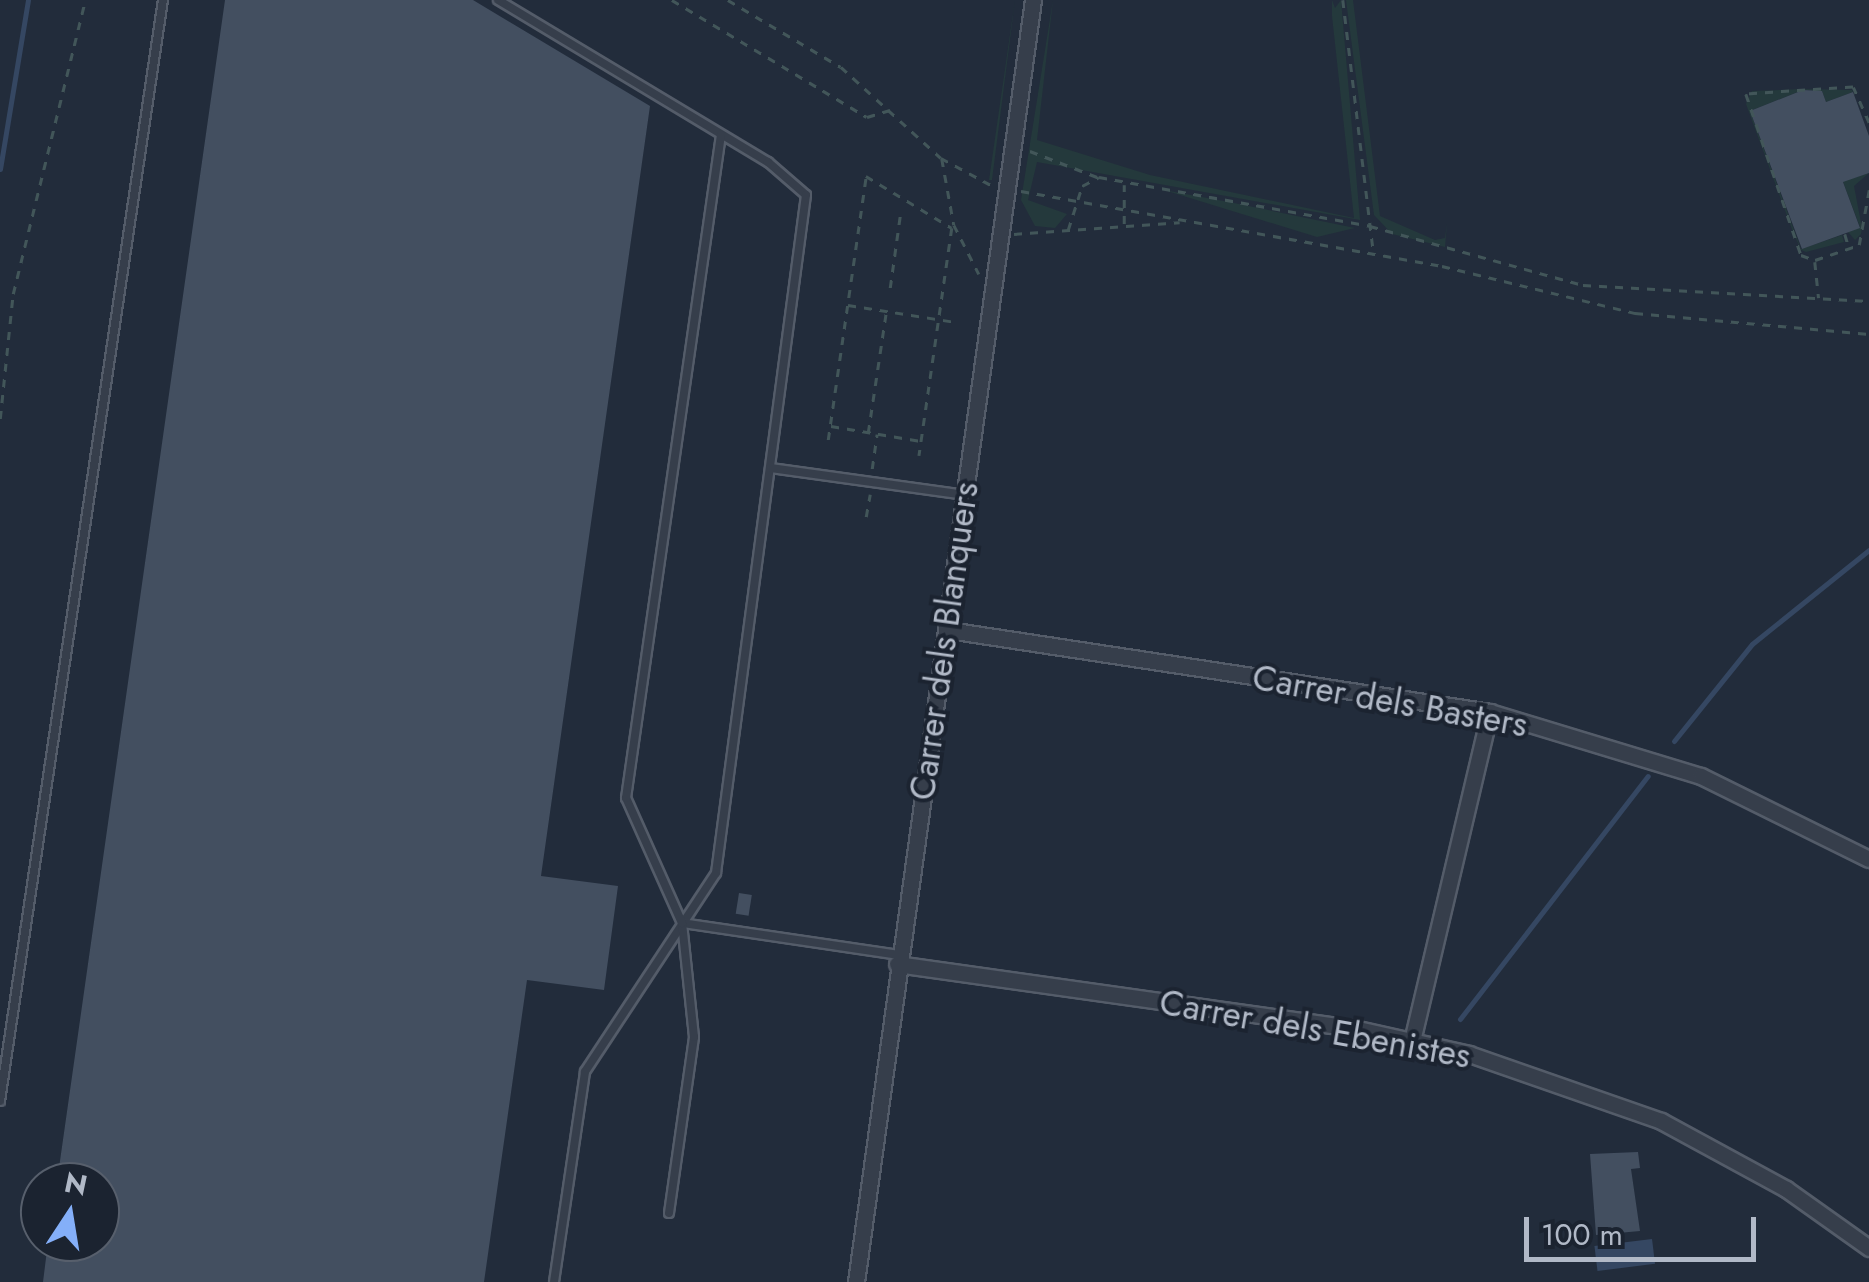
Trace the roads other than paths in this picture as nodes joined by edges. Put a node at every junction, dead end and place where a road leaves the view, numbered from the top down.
1 (163, 0) edge
2 (498, 0) edge
3 (1034, 0) edge
4 (721, 136) junction
5 (771, 468) junction
6 (965, 494) junction
7 (948, 630) junction
8 (1490, 712) junction
9 (1869, 860) edge
10 (682, 923) junction
11 (898, 959) junction
12 (1412, 1041) junction
13 (0, 1101) edge
14 (669, 1212) dead end
15 (1869, 1248) edge
16 (554, 1282) edge
17 (856, 1282) edge

1 - 13 lane
2 - 4 lane
3 - 6 street, Carrer dels Blanquers
4 - 5 lane
4 - 10 lane
5 - 6 lane
5 - 10 lane
6 - 7 street, Carrer dels Blanquers
7 - 8 street, Carrer dels Basters
7 - 11 street, Carrer dels Blanquers
8 - 9 street, Carrer dels Basters
8 - 12 street
10 - 11 lane
10 - 14 lane
10 - 16 lane
11 - 12 street, Carrer dels Ebenistes
11 - 17 street, Carrer dels Blanquers
12 - 15 street, Carrer dels Ebenistes

